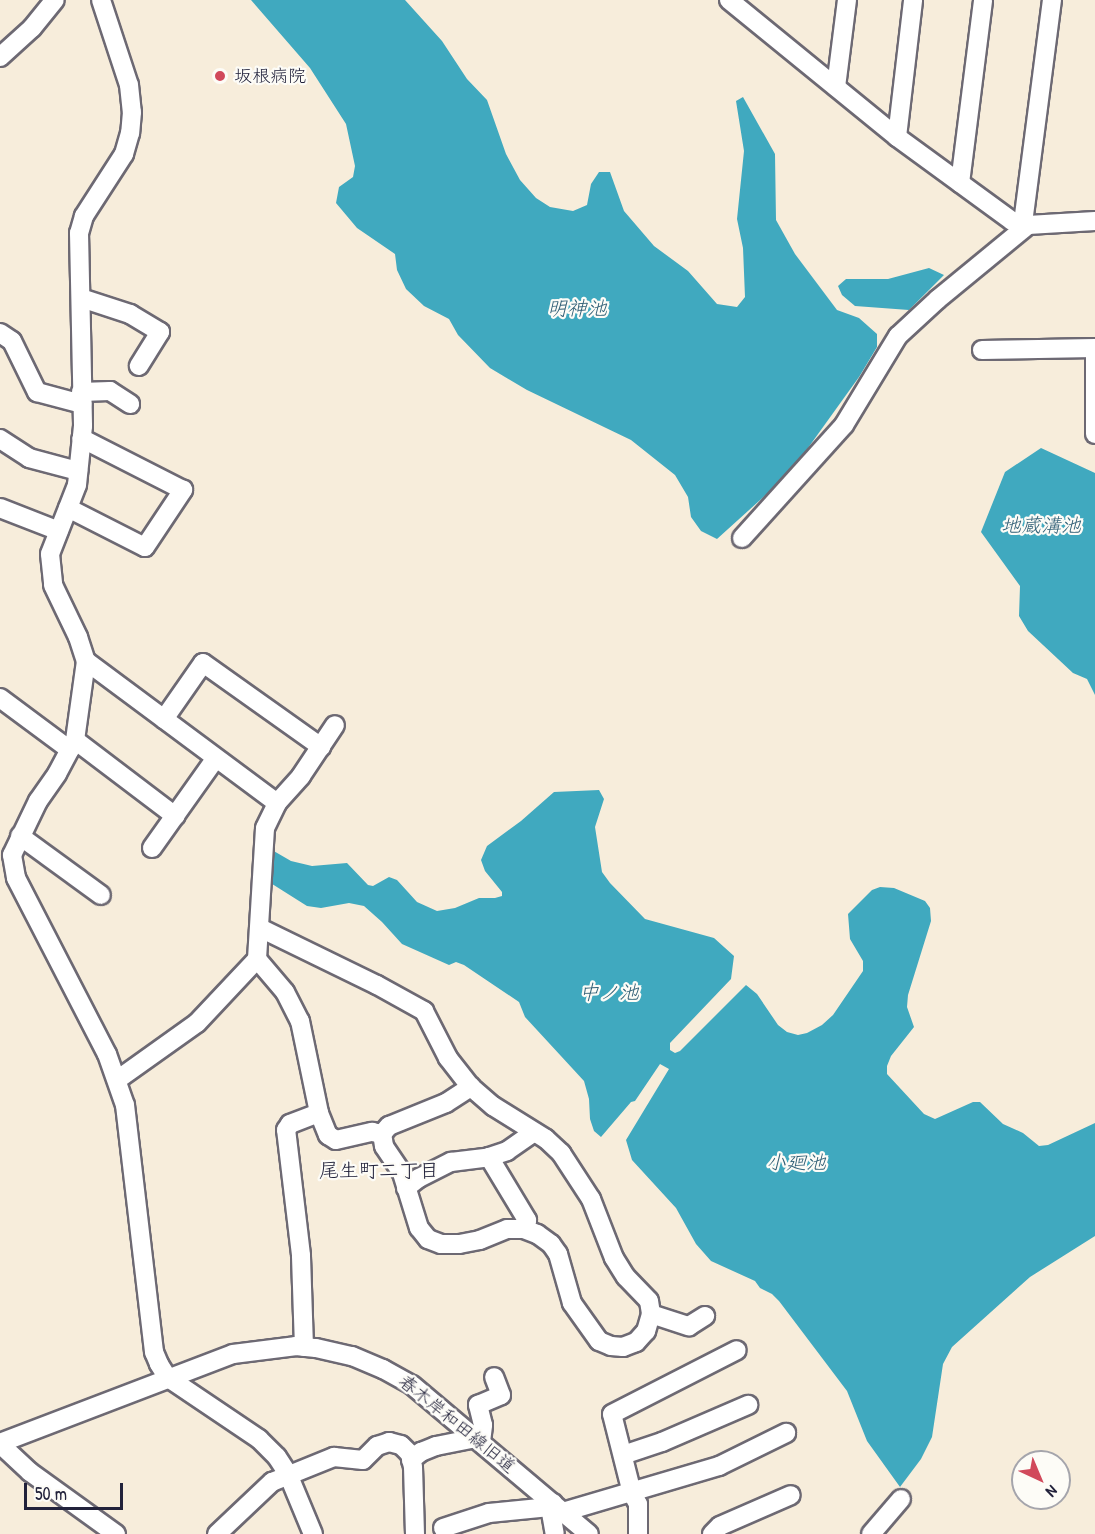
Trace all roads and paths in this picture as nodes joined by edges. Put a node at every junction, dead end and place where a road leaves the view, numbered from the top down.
1 (55, 0) edge
2 (101, 0) edge
3 (729, 0) edge
4 (847, 0) edge
5 (913, 0) edge
6 (982, 0) edge
7 (1052, 0) edge
8 (0, 57) edge
9 (836, 87) junction
10 (897, 137) junction
11 (960, 183) junction
12 (1095, 221) edge
13 (1026, 224) junction
14 (81, 298) junction
15 (0, 333) edge
16 (982, 350) dead end
17 (1095, 351) edge
18 (139, 366) dead end
19 (81, 398) junction
20 (130, 404) dead end
21 (1095, 434) edge
22 (81, 438) junction
23 (0, 439) edge
24 (78, 471) junction
25 (0, 508) edge
26 (68, 508) junction
27 (59, 531) junction
28 (742, 538) dead end
29 (86, 661) junction
30 (0, 698) edge
31 (164, 719) junction
32 (335, 726) dead end
33 (72, 745) junction
34 (321, 747) junction
35 (216, 758) junction
36 (277, 804) junction
37 (175, 816) junction
38 (20, 836) junction
39 (152, 848) dead end
40 (3, 854) edge
41 (101, 895) dead end
42 (260, 928) junction
43 (258, 959) junction
44 (117, 1080) junction
45 (471, 1087) junction
46 (319, 1113) junction
47 (534, 1132) junction
48 (382, 1134) junction
49 (489, 1157) junction
50 (406, 1188) junction
51 (524, 1229) junction
52 (651, 1314) junction
53 (705, 1316) dead end
54 (304, 1347) junction
55 (737, 1350) dead end
56 (167, 1377) junction
57 (494, 1377) dead end
58 (748, 1405) dead end
59 (786, 1433) dead end
60 (478, 1440) junction
61 (1, 1441) edge
62 (623, 1455) junction
63 (411, 1460) junction
64 (288, 1474) junction
65 (632, 1492) junction
66 (790, 1495) dead end
67 (901, 1499) dead end
68 (555, 1507) junction
69 (443, 1528) dead end
70 (116, 1534) edge
71 (217, 1534) edge
72 (313, 1534) edge
73 (415, 1534) edge
74 (555, 1534) edge
75 (589, 1534) edge
76 (638, 1534) edge
77 (711, 1534) edge
78 (870, 1534) edge

1 - 8 street
2 - 14 street
3 - 9 street
4 - 9 street
5 - 10 street
6 - 11 street
7 - 13 street
9 - 10 street
10 - 11 street
11 - 13 street
12 - 13 street
13 - 28 street
14 - 18 street
14 - 19 street
15 - 19 street
16 - 17 street
17 - 21 street
19 - 20 street
19 - 22 street
22 - 24 street
22 - 26 street
23 - 24 street
24 - 26 street
25 - 27 street
26 - 27 street
27 - 29 street
29 - 31 street
29 - 33 street
30 - 33 street
31 - 34 street
31 - 35 street
32 - 34 street
33 - 37 street
33 - 38 street
34 - 36 street
35 - 36 street
35 - 37 street
36 - 42 street
37 - 39 street
38 - 40 street
38 - 41 street
40 - 44 street
42 - 43 street
42 - 45 street
43 - 44 street
43 - 46 street
44 - 56 street
45 - 47 street
45 - 48 street
46 - 48 street
46 - 54 street
47 - 49 street
47 - 52 street
48 - 50 street
49 - 50 street
49 - 51 street
50 - 51 street
51 - 52 street
52 - 53 street
54 - 56 street, 春木岸和田線旧道
54 - 60 street, 春木岸和田線旧道
55 - 62 street
56 - 61 street, 春木岸和田線旧道
56 - 64 street
57 - 60 street
58 - 62 street
59 - 65 street
60 - 63 street
60 - 68 street, 春木岸和田線旧道
61 - 70 street
62 - 65 street
63 - 64 street
63 - 73 street
64 - 71 street
64 - 72 street
65 - 68 street
65 - 76 street
66 - 77 street
67 - 78 street
68 - 69 street
68 - 74 street
68 - 75 street, 春木岸和田線旧道

